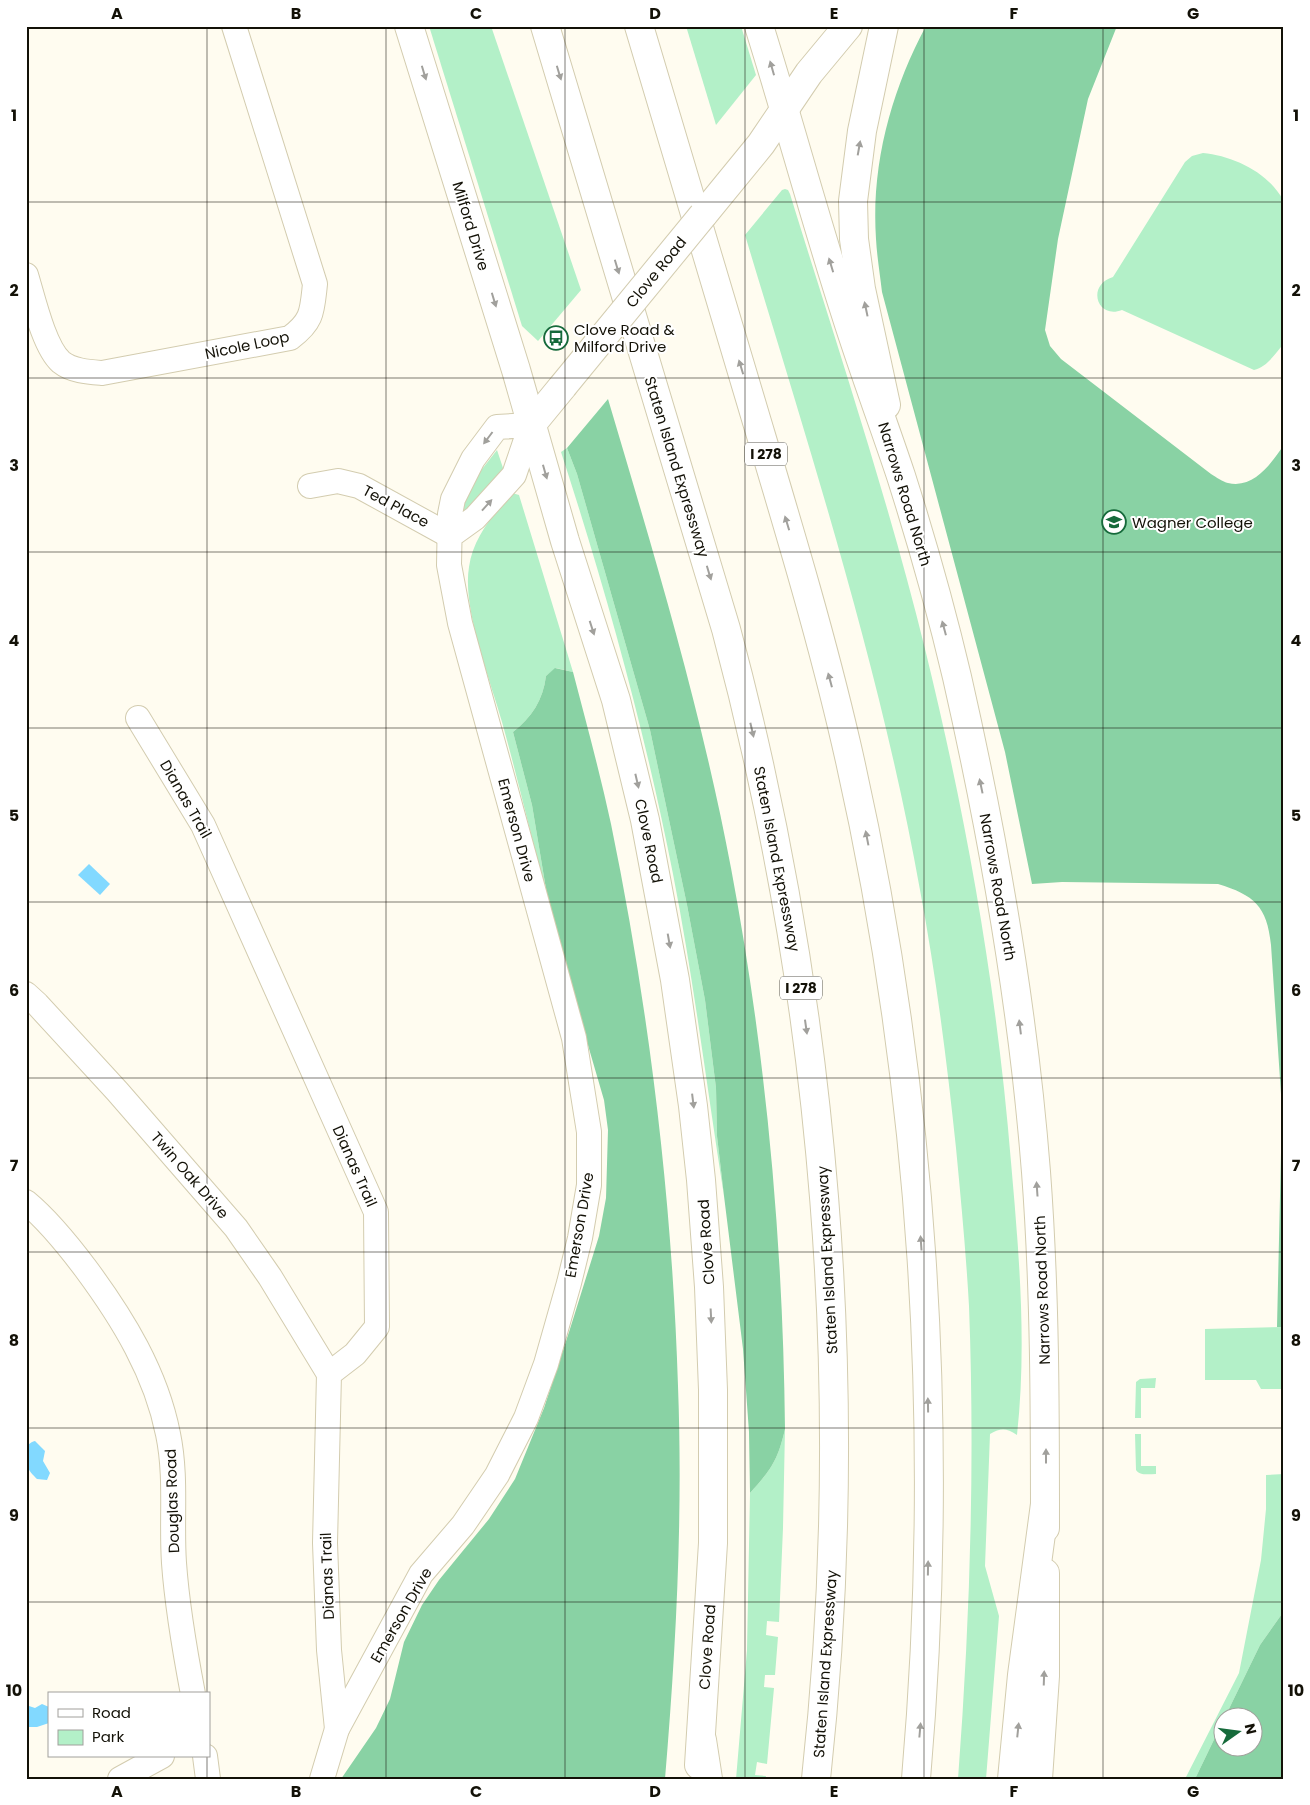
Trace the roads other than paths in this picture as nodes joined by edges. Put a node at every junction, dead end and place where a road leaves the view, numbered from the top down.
1 (234, 26) edge
2 (409, 26) edge
3 (545, 26) edge
4 (639, 26) edge
5 (759, 26) edge
6 (848, 26) edge
7 (884, 26) edge
8 (784, 110) junction
9 (26, 275) edge
10 (531, 426) junction
11 (901, 477) junction
12 (310, 486) dead end
13 (450, 536) junction
14 (138, 718) dead end
15 (26, 994) edge
16 (26, 1202) edge
17 (329, 1374) junction
18 (1045, 1504) junction
19 (193, 1692) edge
20 (337, 1729) junction
21 (702, 1740) junction
22 (158, 1758) edge
23 (205, 1758) edge
24 (120, 1779) edge
25 (208, 1779) edge
26 (322, 1779) edge
27 (697, 1779) edge
28 (708, 1779) edge
29 (816, 1779) edge
30 (916, 1779) edge
31 (1012, 1779) edge
32 (1038, 1779) edge

1 - 9 street, Nicole Loop
2 -> 10 main road, Milford Drive
3 -> 29 main road, Staten Island Expressway / I 278
30 -> 4 main road, I 278
8 -> 5 main road, Narrows Road North
6 - 8 main road, Clove Road
11 -> 7 main road
8 - 10 main road, Clove Road, bridge
11 -> 8 main road, Narrows Road North
13 -> 10 street
10 -> 13 street, Emerson Drive
10 -> 21 main road, Clove Road
18 -> 11 main road, Narrows Road North
12 - 13 street, Ted Place
13 - 20 street, Emerson Drive
14 - 17 street, Dianas Trail
15 - 17 street, Twin Oak Drive
16 - 19 street, Douglas Road
17 - 20 street, Dianas Trail
31 -> 18 main road
32 -> 18 main road, Narrows Road North
20 - 26 street, Emerson Drive
21 - 27 main road, Clove Road
21 - 28 main road
22 - 24 street
23 - 25 street

